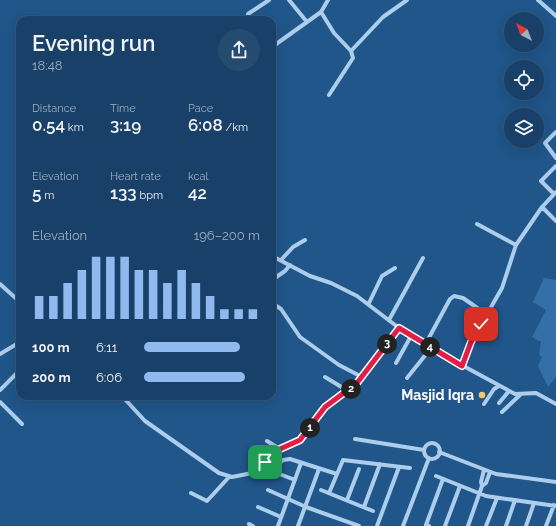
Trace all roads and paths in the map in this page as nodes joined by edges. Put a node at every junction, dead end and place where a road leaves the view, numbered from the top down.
1 (269, 0) edge
2 (289, 0) edge
3 (328, 0) edge
4 (407, 0) edge
5 (538, 0) edge
6 (321, 12) junction
7 (249, 16) edge
8 (556, 16) edge
9 (307, 22) junction
10 (276, 44) edge
11 (351, 51) junction
12 (329, 95) dead end
13 (556, 132) edge
14 (556, 158) edge
15 (556, 166) edge
16 (555, 193) edge
17 (542, 208) junction
18 (556, 220) edge
19 (477, 224) dead end
20 (305, 240) dead end
21 (516, 245) junction
22 (276, 258) edge
23 (423, 258) dead end
24 (281, 260) junction
25 (290, 265) junction
26 (395, 268) dead end
27 (276, 277) edge
28 (0, 284) edge
29 (16, 298) edge
30 (369, 303) junction
31 (276, 306) edge
32 (486, 314) junction
33 (389, 320) junction
34 (399, 328) junction
35 (411, 336) junction
36 (16, 344) edge
37 (425, 344) junction
38 (431, 348) junction
39 (0, 354) edge
40 (396, 363) dead end
41 (462, 366) junction
42 (16, 374) edge
43 (362, 376) junction
44 (325, 377) dead end
45 (407, 378) dead end
46 (499, 386) junction
47 (0, 390) edge
48 (348, 391) junction
49 (509, 391) junction
50 (522, 394) junction
51 (126, 400) edge
52 (0, 402) edge
53 (499, 403) dead end
54 (484, 404) dead end
55 (556, 404) edge
56 (502, 412) dead end
57 (22, 424) dead end
58 (355, 439) dead end
59 (267, 441) dead end
60 (280, 449) junction
61 (424, 450) junction
62 (440, 452) junction
63 (429, 458) junction
64 (301, 463) junction
65 (380, 464) junction
66 (399, 467) junction
67 (410, 468) dead end
68 (319, 469) junction
69 (359, 469) dead end
70 (484, 470) junction
71 (490, 472) junction
72 (337, 474) junction
73 (436, 476) dead end
74 (229, 477) junction
75 (443, 479) junction
76 (295, 480) junction
77 (556, 482) edge
78 (460, 486) junction
79 (482, 486) junction
80 (268, 490) dead end
81 (321, 490) dead end
82 (191, 493) dead end
83 (329, 493) junction
84 (480, 494) junction
85 (497, 498) junction
86 (288, 499) junction
87 (347, 500) junction
88 (515, 500) junction
89 (534, 502) junction
90 (555, 506) edge
91 (258, 507) dead end
92 (306, 507) junction
93 (364, 507) junction
94 (373, 511) dead end
95 (281, 517) junction
96 (278, 526) edge
97 (298, 526) edge
98 (359, 526) edge
99 (377, 526) edge
100 (403, 526) edge
101 (429, 526) edge
102 (445, 526) edge
103 (468, 526) edge
104 (486, 526) edge
105 (506, 526) edge
106 (526, 526) edge
107 (546, 526) edge

1 - 7 street
2 - 9 street
3 - 6 street
4 - 11 street
5 - 8 street
6 - 9 street
6 - 11 street
9 - 10 street
11 - 12 street
13 - 14 street
15 - 16 street
16 - 17 street
17 - 18 street
17 - 21 street
19 - 21 street
20 - 24 street
21 - 32 street
22 - 24 street
23 - 33 street
24 - 25 street
25 - 27 street
25 - 30 street
26 - 30 street
28 - 29 street
30 - 33 street
31 - 43 street
32 - 37 street
32 - 41 street
33 - 34 street
34 - 35 street
34 - 43 street
35 - 37 street
35 - 40 street
36 - 39 street
37 - 38 street
38 - 41 street
38 - 45 street
41 - 46 street
42 - 47 street
43 - 48 street
44 - 48 street
46 - 49 street
46 - 54 street
48 - 60 street
49 - 50 street
49 - 53 street
50 - 55 street
50 - 56 street
51 - 74 street
52 - 57 street
58 - 61 street
59 - 60 street
60 - 74 street
61 - 62 street
61 - 63 street
62 - 63 street
62 - 70 street
63 - 100 street
64 - 68 street
64 - 76 street
64 - 76 street
65 - 66 street
65 - 72 street
65 - 93 street
66 - 67 street
66 - 99 street
68 - 72 street
68 - 92 street
69 - 87 street
70 - 71 street
70 - 79 street
71 - 77 street
71 - 79 street
72 - 83 street
73 - 75 street
74 - 82 street
75 - 78 street
75 - 101 street
76 - 86 street
78 - 84 street
78 - 102 street
79 - 84 street
80 - 86 street
81 - 83 street
83 - 87 street
84 - 85 street
84 - 103 street
85 - 88 street
85 - 104 street
86 - 92 street
86 - 95 street
87 - 93 street
88 - 89 street
88 - 105 street
89 - 90 street
89 - 106 street
90 - 107 street
91 - 95 street
92 - 97 street
92 - 98 street
93 - 94 street
95 - 96 street

